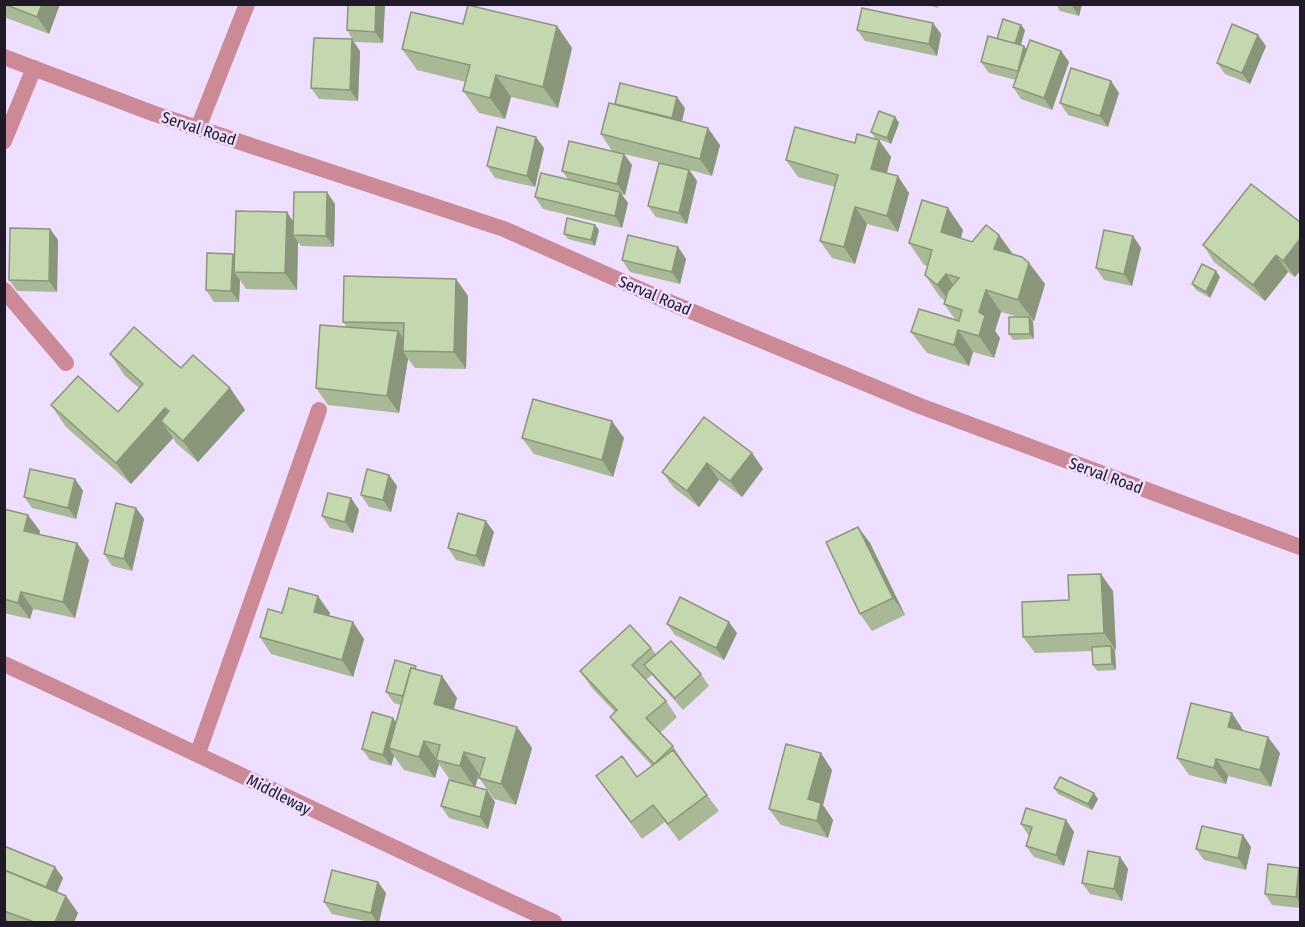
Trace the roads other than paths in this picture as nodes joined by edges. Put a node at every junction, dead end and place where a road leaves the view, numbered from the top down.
1 (247, 4) edge
2 (4, 57) edge
3 (34, 68) junction
4 (198, 128) junction
5 (4, 141) edge
6 (4, 290) edge
7 (66, 363) dead end
8 (319, 410) dead end
9 (1300, 547) edge
10 (4, 664) edge
11 (198, 753) junction
12 (554, 922) edge

1 - 4 street
2 - 3 street, Serval Road
3 - 4 street, Serval Road
3 - 5 street
4 - 9 street, Serval Road
6 - 7 street
8 - 11 street
10 - 11 street, Middleway
11 - 12 street, Middleway

